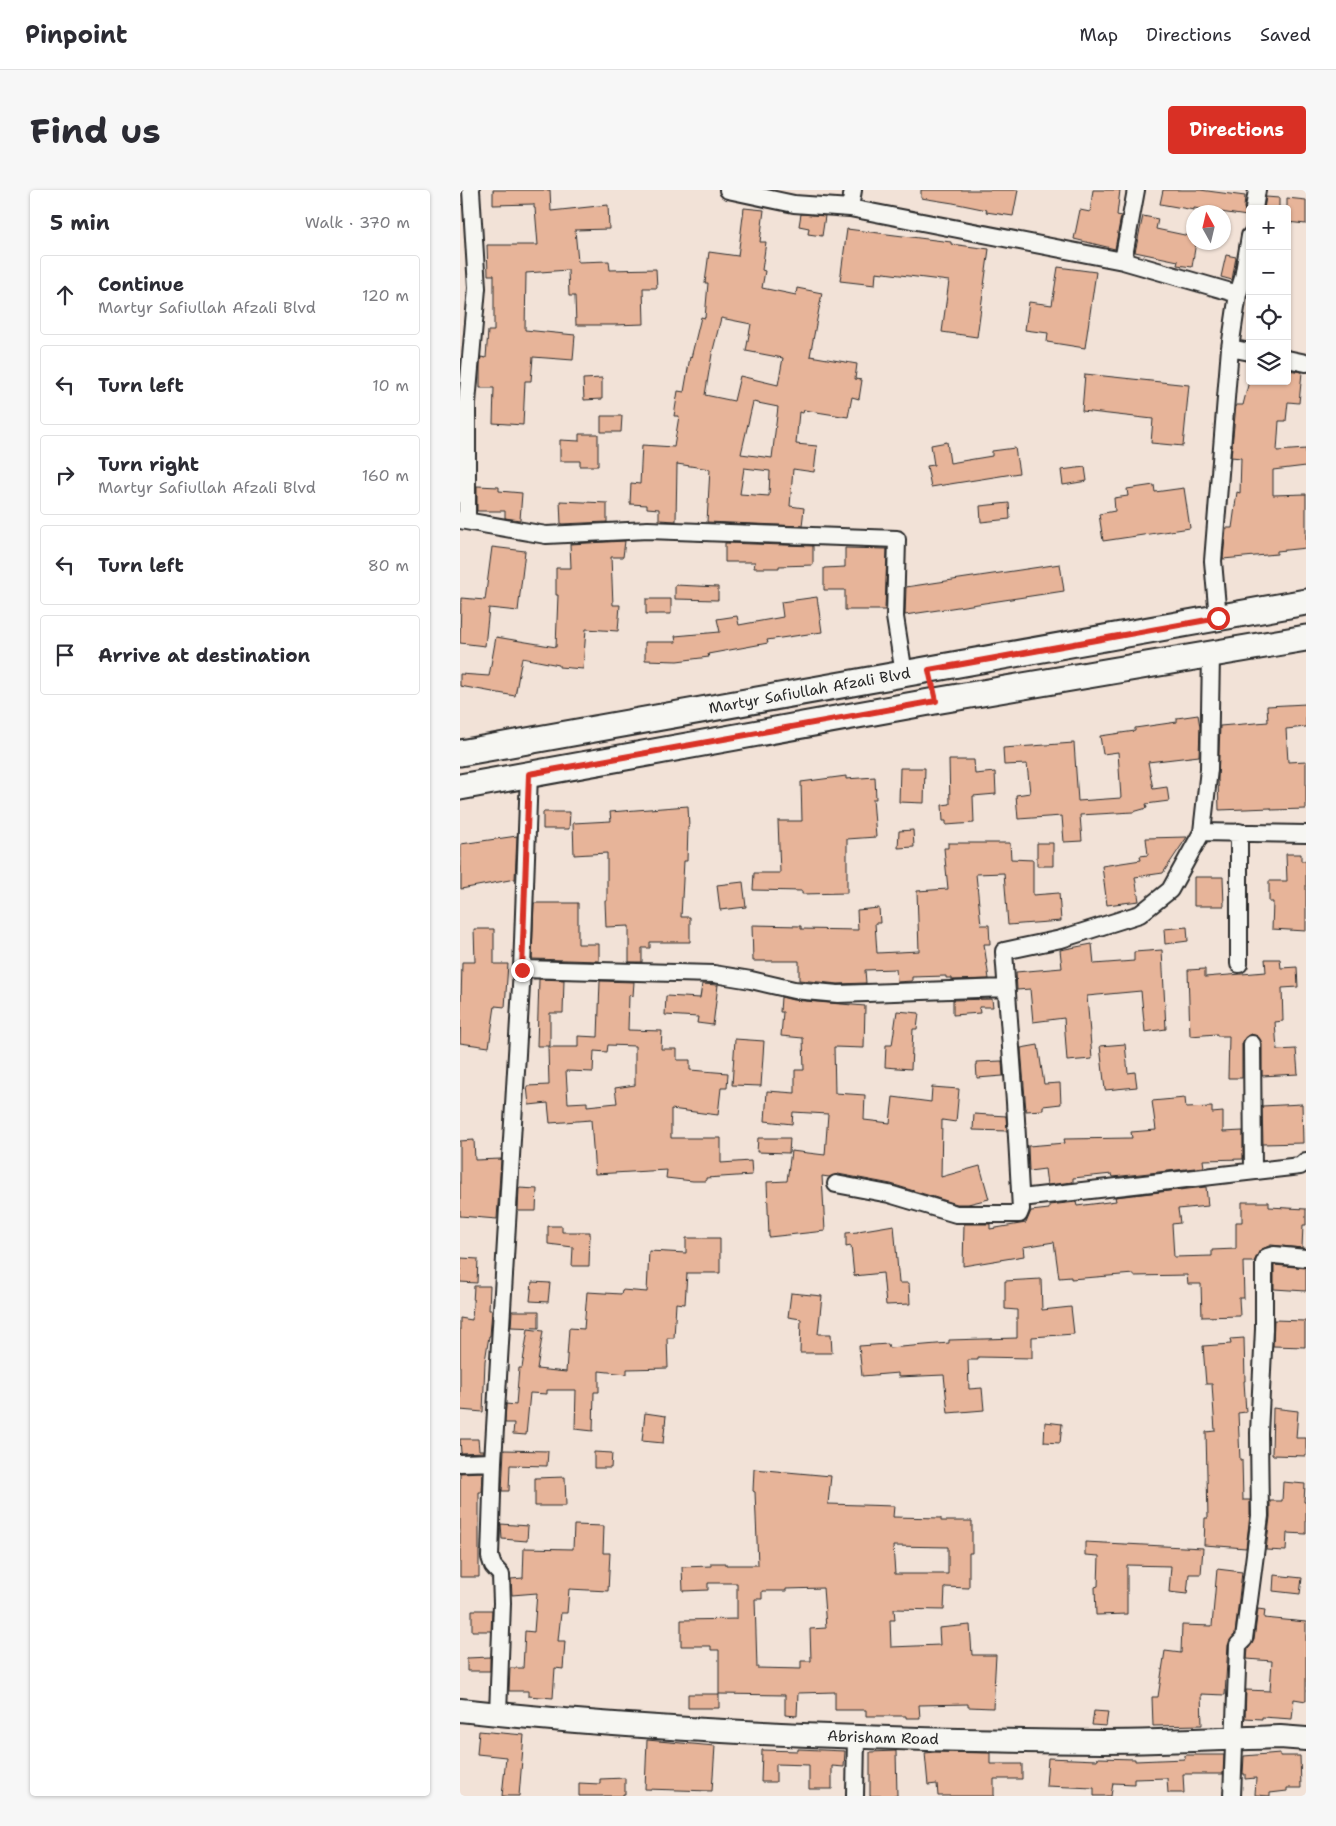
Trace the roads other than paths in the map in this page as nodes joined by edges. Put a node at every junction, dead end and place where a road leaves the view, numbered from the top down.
1 (471, 190) edge
2 (728, 190) edge
3 (853, 190) edge
4 (1136, 190) edge
5 (1257, 190) edge
6 (1255, 205) edge
7 (850, 208) junction
8 (1248, 250) edge
9 (1122, 261) junction
10 (1238, 294) junction
11 (1230, 348) junction
12 (1246, 351) edge
13 (1291, 360) edge
14 (1306, 363) edge
15 (464, 403) edge
16 (464, 520) edge
17 (1306, 602) edge
18 (1218, 618) junction
19 (1306, 638) edge
20 (1211, 655) junction
21 (929, 670) junction
22 (904, 674) junction
23 (936, 701) junction
24 (460, 753) edge
25 (529, 774) junction
26 (460, 787) edge
27 (1202, 832) junction
28 (1239, 832) junction
29 (1306, 834) edge
30 (1238, 964) dead end
31 (522, 970) junction
32 (1006, 988) junction
33 (1252, 1044) dead end
34 (1306, 1161) edge
35 (1253, 1171) junction
36 (836, 1184) dead end
37 (1021, 1198) junction
38 (1306, 1258) edge
39 (493, 1462) junction
40 (460, 1463) edge
41 (460, 1710) edge
42 (498, 1714) junction
43 (856, 1736) junction
44 (1233, 1738) junction
45 (1306, 1739) edge
46 (855, 1796) edge
47 (1232, 1796) edge

1 - 15 street
2 - 7 street
3 - 7 street
4 - 9 street
5 - 6 street
7 - 9 street
8 - 10 street
9 - 10 street
10 - 11 street
11 - 12 street
11 - 18 street
13 - 14 street
15 - 16 street
16 - 22 street
17 - 18 main road, Martyr Safiullah Afzali Blvd
18 - 21 main road, Martyr Safiullah Afzali Blvd
19 - 20 main road
20 - 23 main road
20 - 27 street
21 - 22 main road, Martyr Safiullah Afzali Blvd
21 - 23 main road
22 - 24 main road, Martyr Safiullah Afzali Blvd
23 - 25 main road
25 - 26 main road
25 - 31 street
27 - 28 street
27 - 32 street
28 - 29 street
28 - 30 street
31 - 32 street
31 - 39 street
32 - 37 street
33 - 35 street
34 - 35 street
35 - 37 street
36 - 37 street
38 - 44 street
39 - 40 street
39 - 42 street
41 - 42 main road, Abrisham Road
42 - 43 main road, Abrisham Road
43 - 44 main road, Abrisham Road
43 - 46 street
44 - 45 main road, Abrisham Road
44 - 47 street

